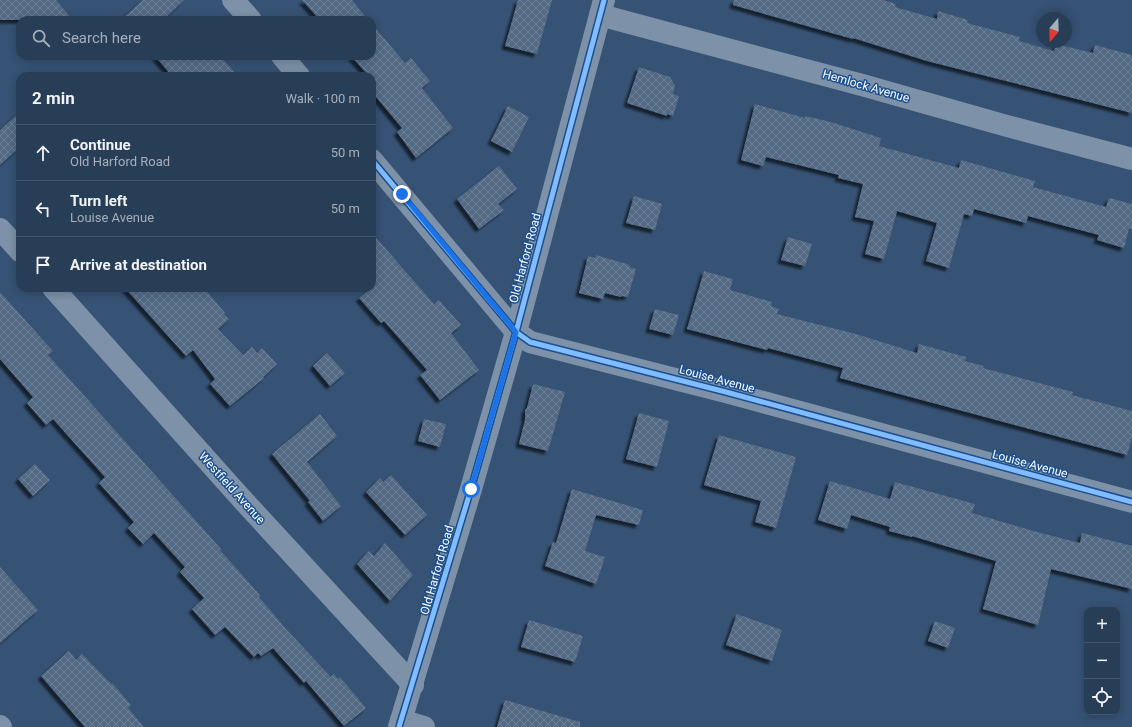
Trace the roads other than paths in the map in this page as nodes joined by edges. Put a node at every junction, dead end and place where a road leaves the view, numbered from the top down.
1 (233, 0) edge
2 (602, 7) edge
3 (247, 16) edge
4 (285, 60) edge
5 (296, 72) edge
6 (1132, 159) edge
7 (376, 165) edge
8 (0, 229) edge
9 (16, 247) edge
10 (57, 292) edge
11 (516, 332) junction
12 (1132, 502) edge
13 (413, 685) junction
14 (400, 723) edge
15 (424, 727) edge

1 - 3 street
2 - 6 street, Hemlock Avenue
2 - 11 street, Old Harford Road
4 - 5 street
7 - 11 street, Louise Avenue
8 - 9 street
10 - 13 street, Westfield Avenue
11 - 12 street, Louise Avenue
11 - 13 street, Old Harford Road
13 - 14 street, Old Harford Road
14 - 15 street

